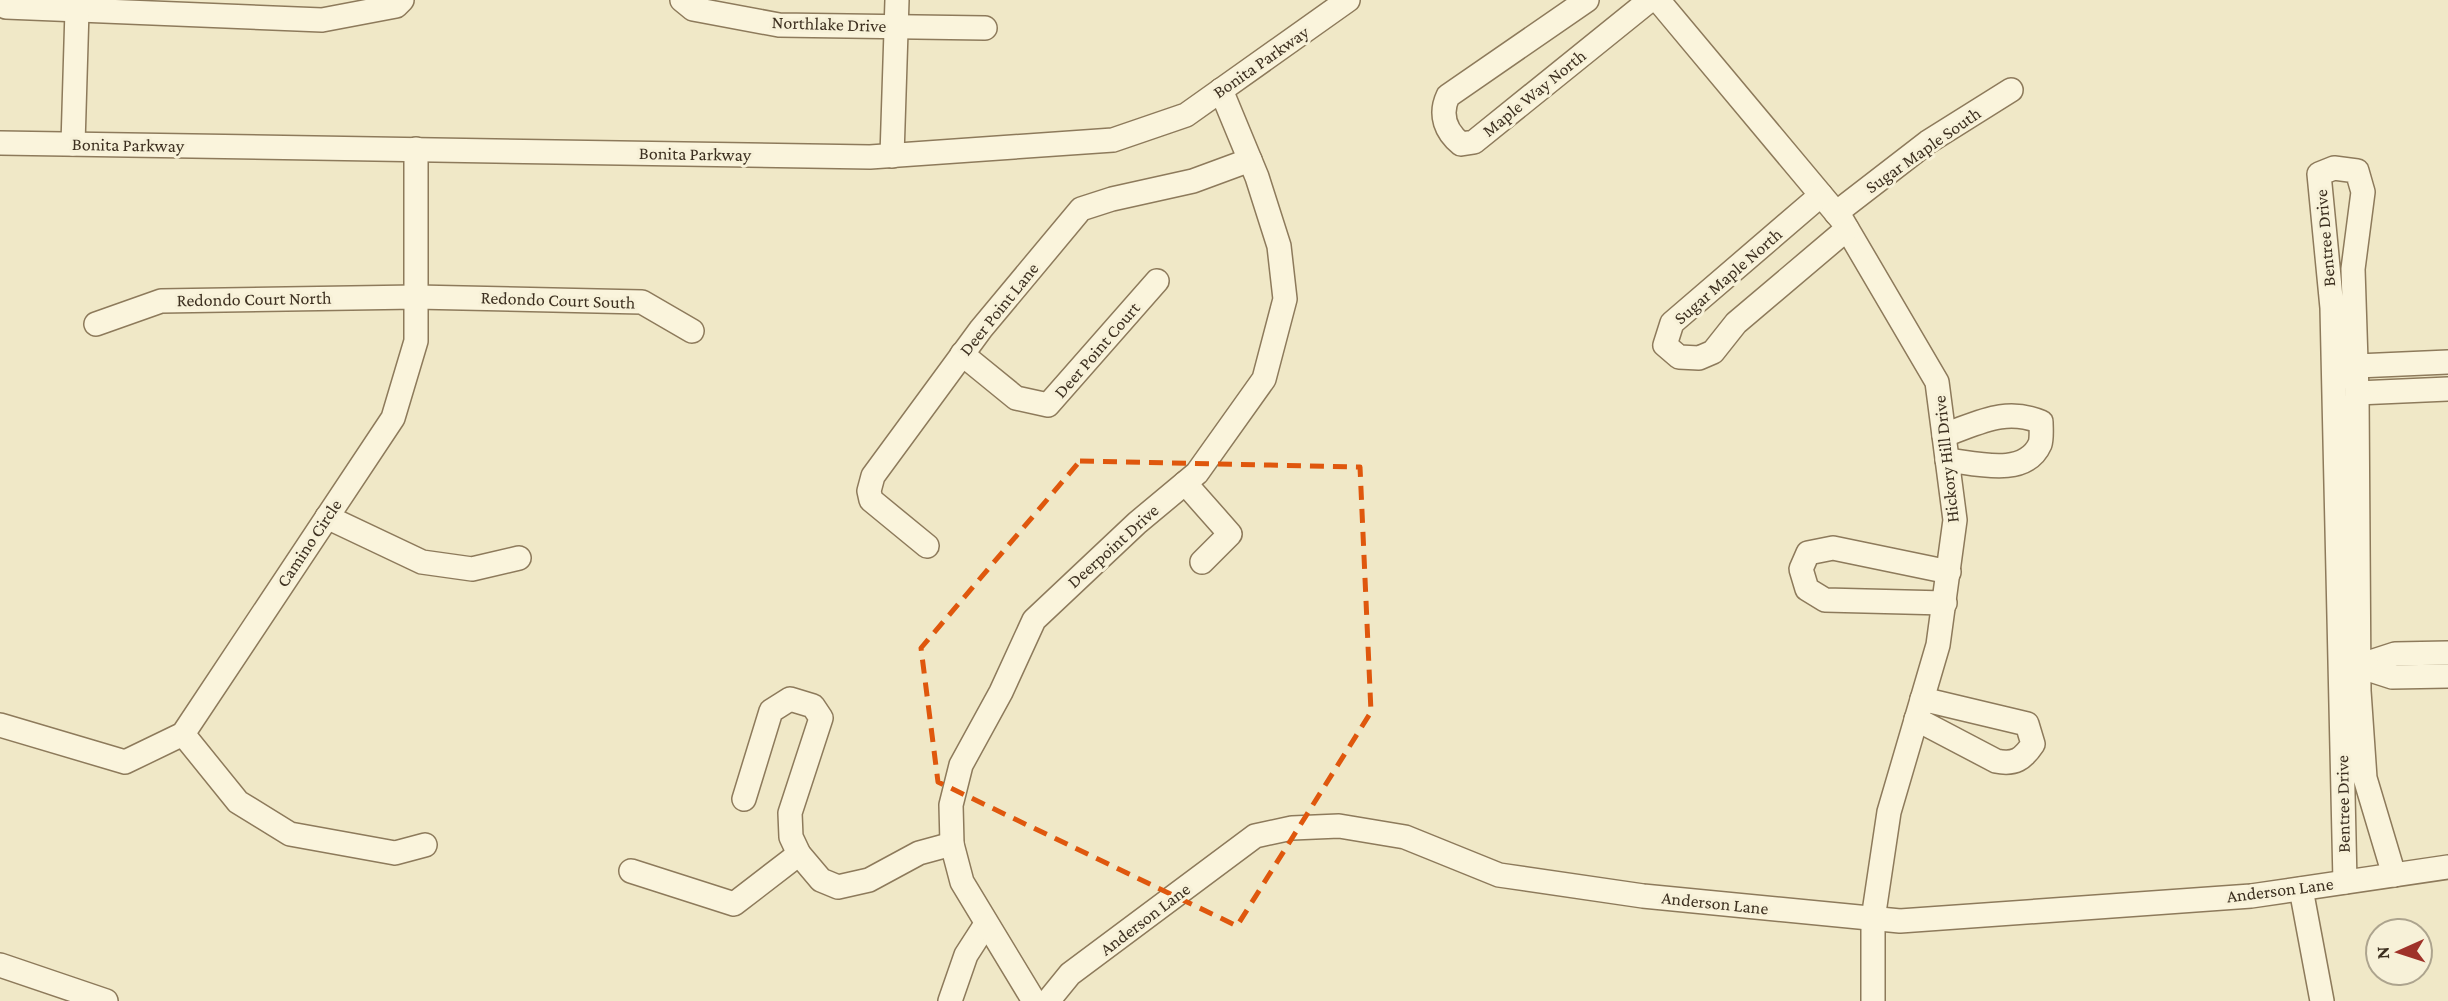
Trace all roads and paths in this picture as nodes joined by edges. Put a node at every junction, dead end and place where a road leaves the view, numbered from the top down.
1 (402, 0) edge
2 (682, 0) edge
3 (897, 0) edge
4 (1348, 0) edge
5 (1587, 0) edge
6 (1650, 0) edge
7 (1658, 0) edge
8 (0, 4) edge
9 (77, 10) junction
10 (897, 26) junction
11 (985, 28) dead end
12 (1222, 90) junction
13 (2011, 90) dead end
14 (0, 143) edge
15 (73, 144) junction
16 (416, 149) junction
17 (892, 156) junction
18 (1250, 160) junction
19 (1821, 195) junction
20 (1842, 221) junction
21 (1157, 281) dead end
22 (416, 296) junction
23 (96, 324) dead end
24 (692, 331) dead end
25 (962, 354) junction
26 (2448, 362) edge
27 (2357, 366) junction
28 (2448, 389) edge
29 (2357, 393) junction
30 (1944, 435) junction
31 (1947, 460) junction
32 (1185, 483) junction
33 (327, 517) junction
34 (927, 546) dead end
35 (519, 558) dead end
36 (1202, 562) dead end
37 (1949, 572) junction
38 (1945, 603) junction
39 (2448, 653) edge
40 (2358, 666) junction
41 (2448, 677) edge
42 (0, 725) edge
43 (183, 734) junction
44 (744, 799) dead end
45 (952, 844) junction
46 (425, 845) dead end
47 (799, 854) junction
48 (2448, 867) edge
49 (631, 871) dead end
50 (2394, 875) junction
51 (2345, 882) junction
52 (2301, 889) junction
53 (1873, 919) junction
54 (986, 924) junction
55 (0, 965) edge
56 (106, 1001) edge
57 (950, 1001) edge
58 (1034, 1001) edge
59 (1048, 1001) edge
60 (1873, 1001) edge
61 (2322, 1001) edge

1 - 9 street
2 - 10 street, Northlake Drive
3 - 10 street
4 - 12 street, Bonita Parkway
5 - 6 street, Maple Way North
7 - 19 street, Hickory Hill Drive
8 - 9 street
9 - 15 street
10 - 11 street, Northlake Drive
10 - 17 street
12 - 17 street, Bonita Parkway
12 - 18 street, Deerpoint Drive
13 - 20 street, Sugar Maple South
14 - 15 street, Bonita Parkway
15 - 16 street, Bonita Parkway
16 - 17 street, Bonita Parkway
16 - 22 street, Camino Circle
18 - 25 street, Deer Point Lane
18 - 32 street, Deerpoint Drive
19 - 20 street, Hickory Hill Drive
19 - 20 street, Sugar Maple North
20 - 30 street, Hickory Hill Drive
21 - 25 street, Deer Point Court
22 - 23 street, Redondo Court North
22 - 24 street, Redondo Court South
22 - 33 street, Camino Circle
25 - 34 street, Deer Point Lane
26 - 27 street
27 - 29 street, Bentree Drive
27 - 51 street, Bentree Drive
28 - 29 street
29 - 40 street, Bentree Drive
30 - 31 street, Hickory Hill Drive
30 - 31 street
31 - 37 street, Hickory Hill Drive
32 - 36 street
32 - 45 street, Deerpoint Drive
33 - 35 street
33 - 43 street, Camino Circle
37 - 38 street, Hickory Hill Drive
37 - 38 street
38 - 53 street, Hickory Hill Drive
39 - 40 street
40 - 41 street
40 - 50 street, Bentree Drive
42 - 43 street
43 - 46 street
44 - 47 street
45 - 47 street
45 - 54 street, Deerpoint Drive
47 - 49 street
48 - 50 street, Anderson Lane
50 - 51 street, Anderson Lane
51 - 52 street, Anderson Lane
52 - 53 street, Anderson Lane
52 - 61 street
53 - 59 street, Anderson Lane
53 - 60 street, Hickory Hill Drive
54 - 57 street
54 - 58 street, Deerpoint Drive
55 - 56 street

